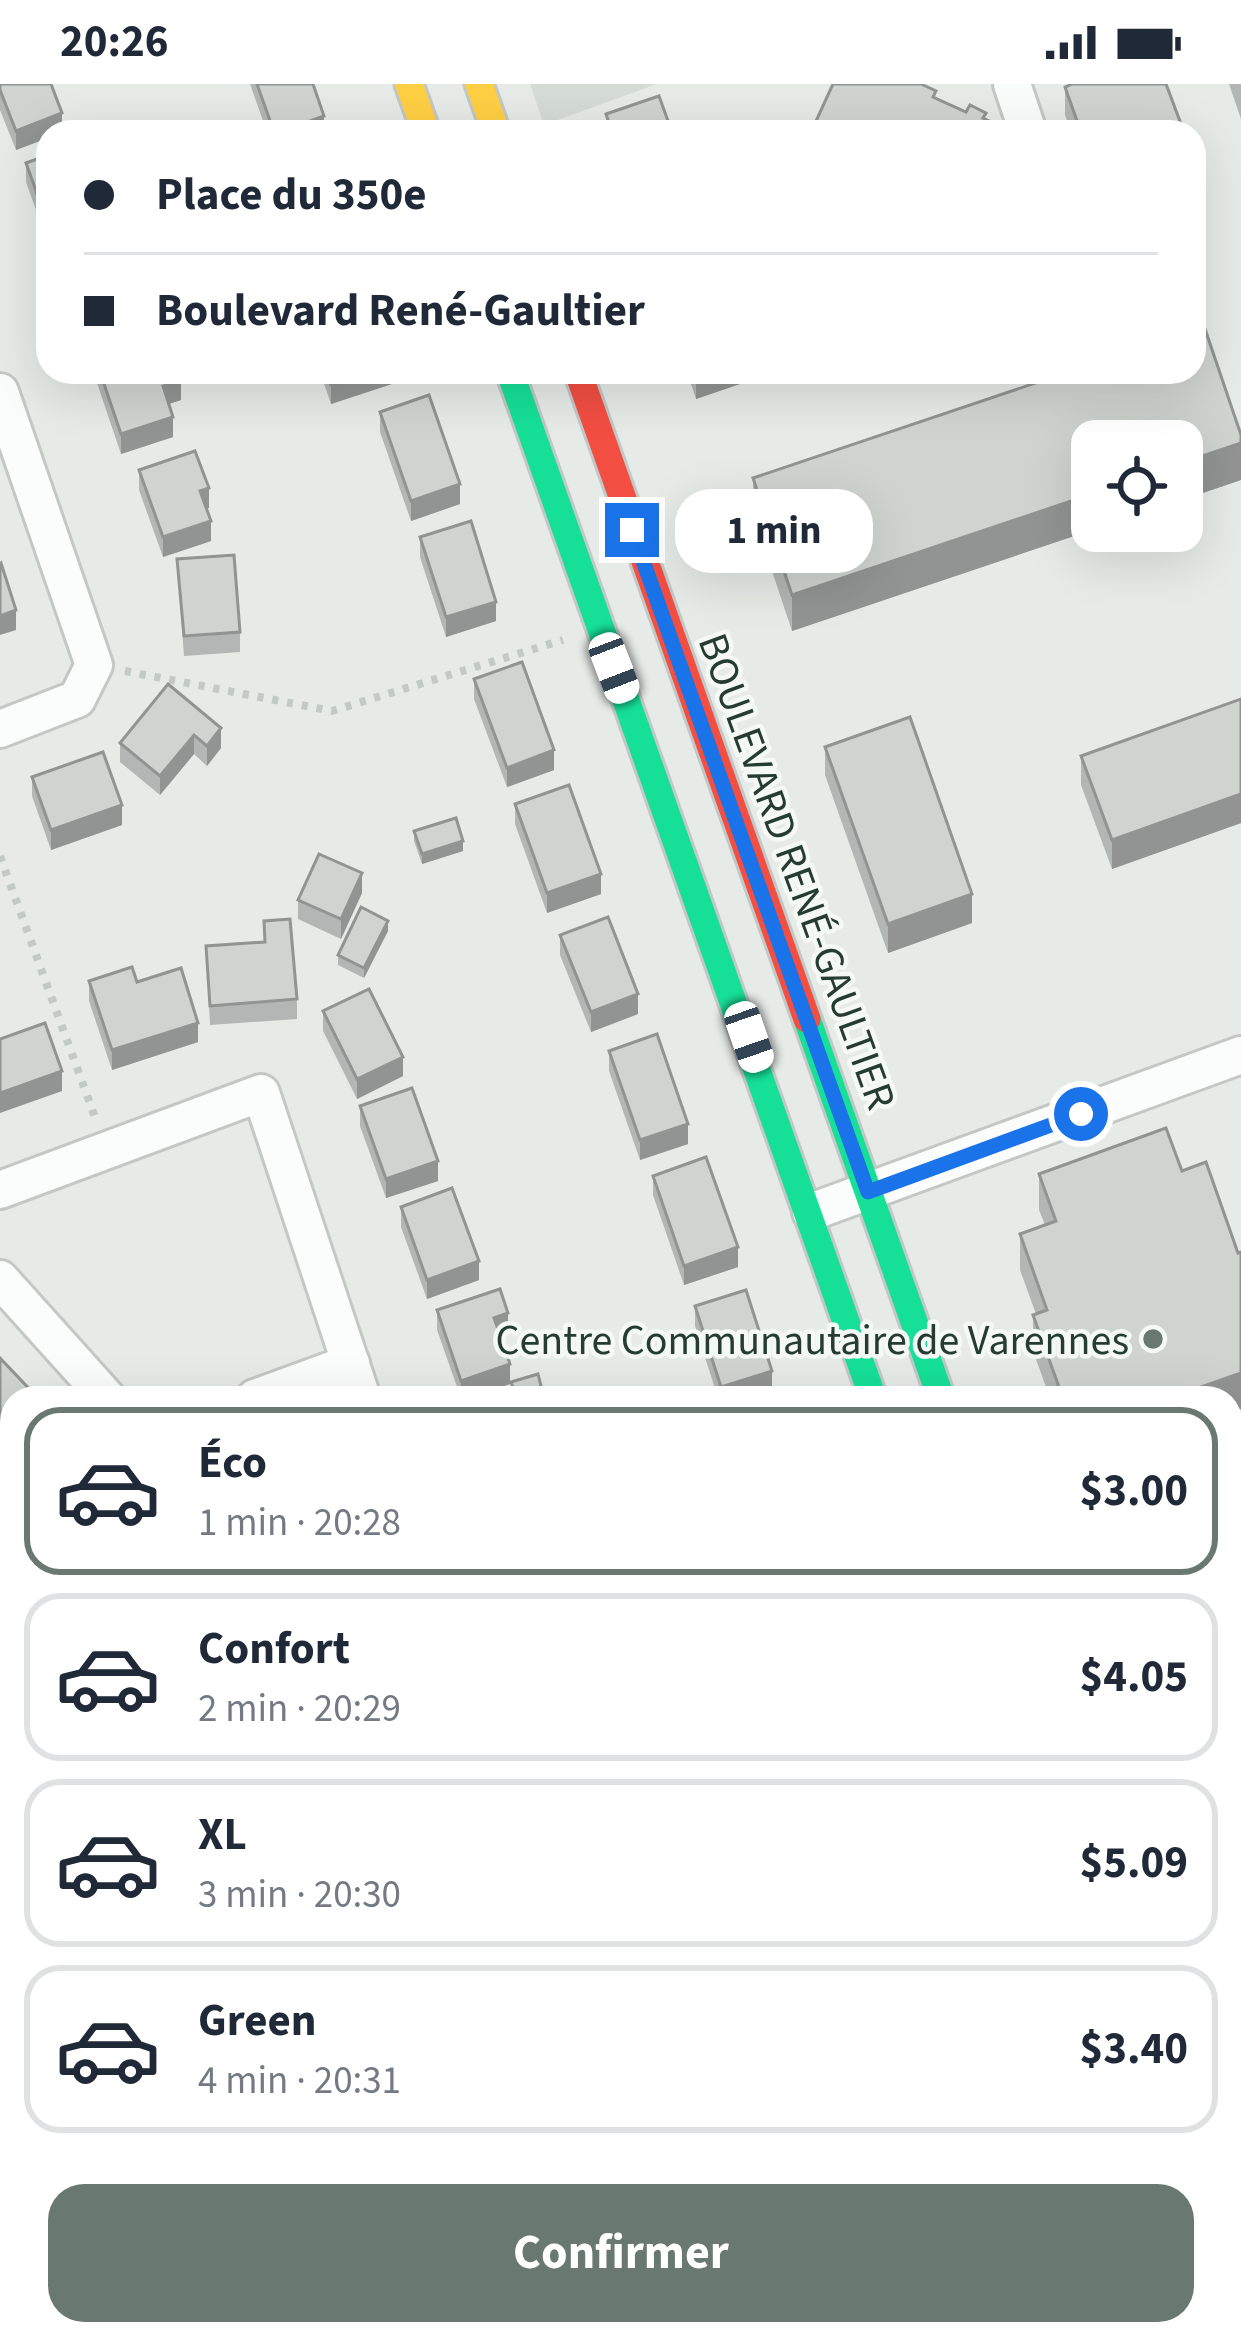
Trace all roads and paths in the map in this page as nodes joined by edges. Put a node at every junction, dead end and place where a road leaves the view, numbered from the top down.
1 (409, 84) edge
2 (1012, 84) edge
3 (487, 90) edge
4 (422, 120) edge
5 (493, 120) edge
6 (1024, 120) edge
7 (514, 384) edge
8 (581, 384) edge
9 (0, 392) edge
10 (600, 629) junction
11 (94, 665) junction
12 (0, 729) edge
13 (715, 852) junction
14 (0, 856) edge
15 (1241, 1055) edge
16 (107, 1149) junction
17 (0, 1190) edge
18 (868, 1192) junction
19 (811, 1212) junction
20 (0, 1279) edge
21 (351, 1363) junction
22 (96, 1386) edge
23 (288, 1386) edge
24 (358, 1386) edge
25 (869, 1386) edge
26 (937, 1386) edge

1 - 4 street
2 - 6 street
3 - 5 street
7 - 10 street, BOULEVARD RENÉ-GAULTIER
8 - 13 street, BOULEVARD RENÉ-GAULTIER
9 - 11 street
10 - 11 path
10 - 13 street, BOULEVARD RENÉ-GAULTIER
11 - 12 street
13 - 18 street, BOULEVARD RENÉ-GAULTIER
13 - 19 street, BOULEVARD RENÉ-GAULTIER
14 - 16 path
15 - 18 street
16 - 17 street
16 - 21 street
18 - 19 street
18 - 26 street, BOULEVARD RENÉ-GAULTIER
19 - 25 street, BOULEVARD RENÉ-GAULTIER
20 - 22 street
21 - 23 street
21 - 24 street

